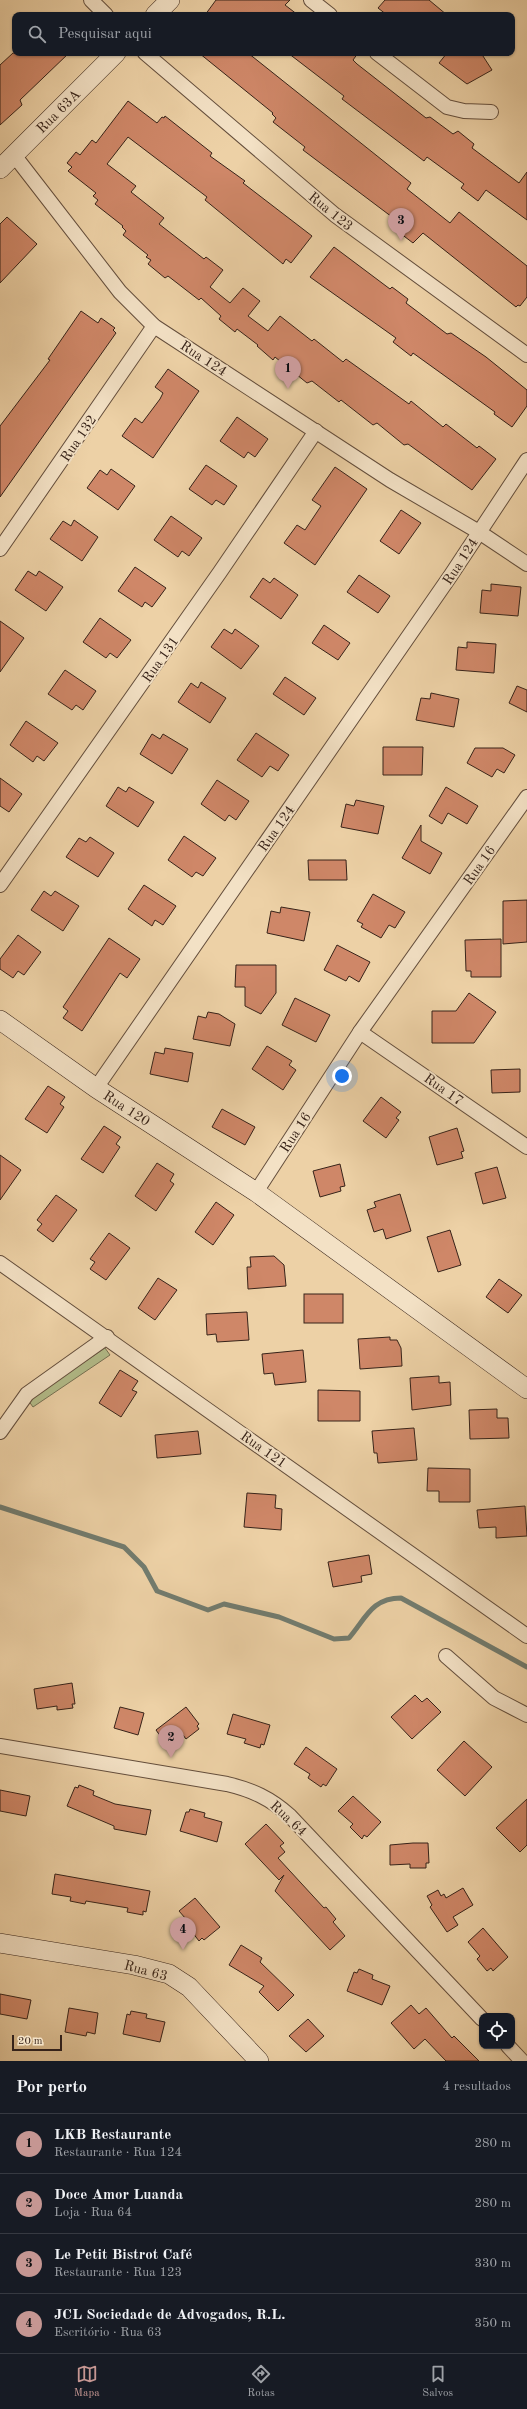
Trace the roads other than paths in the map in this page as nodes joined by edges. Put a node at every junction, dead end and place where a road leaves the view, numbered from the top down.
1 (91, 0) edge
2 (170, 0) edge
3 (311, 0) edge
4 (103, 12) edge
5 (158, 12) edge
6 (326, 12) edge
7 (113, 56) edge
8 (149, 56) edge
9 (381, 56) edge
10 (491, 112) dead end
11 (14, 155) junction
12 (0, 169) edge
13 (154, 326) junction
14 (527, 355) edge
15 (316, 432) junction
16 (527, 460) edge
17 (479, 532) junction
18 (0, 549) edge
19 (527, 564) edge
20 (527, 797) edge
21 (0, 885) edge
22 (0, 1020) edge
23 (360, 1032) junction
24 (96, 1088) junction
25 (526, 1143) edge
26 (256, 1192) junction
27 (0, 1263) edge
28 (107, 1337) junction
29 (527, 1389) edge
30 (0, 1432) edge
31 (527, 1636) edge
32 (446, 1656) dead end
33 (527, 1715) edge
34 (0, 1746) edge
35 (0, 1943) edge
36 (479, 2016) edge
37 (511, 2049) edge
38 (259, 2061) edge
39 (522, 2061) edge

1 - 4 street
2 - 5 street
3 - 6 street
7 - 11 street, Rua 63A
8 - 14 street, Rua 123
9 - 10 street
11 - 12 street, Rua 63A
11 - 13 street, Rua 124
13 - 15 street, Rua 124
13 - 18 street, Rua 132
15 - 17 street, Rua 124
15 - 21 street, Rua 131
16 - 17 street
17 - 19 street
17 - 24 street, Rua 124
20 - 23 street, Rua 16
22 - 24 street, Rua 120
23 - 25 street, Rua 17
23 - 26 street, Rua 16
24 - 26 street, Rua 120
26 - 29 street
27 - 28 street, Rua 121
28 - 30 street
28 - 31 street, Rua 121
32 - 33 street
34 - 36 street, Rua 64
35 - 38 street, Rua 63
37 - 39 street

